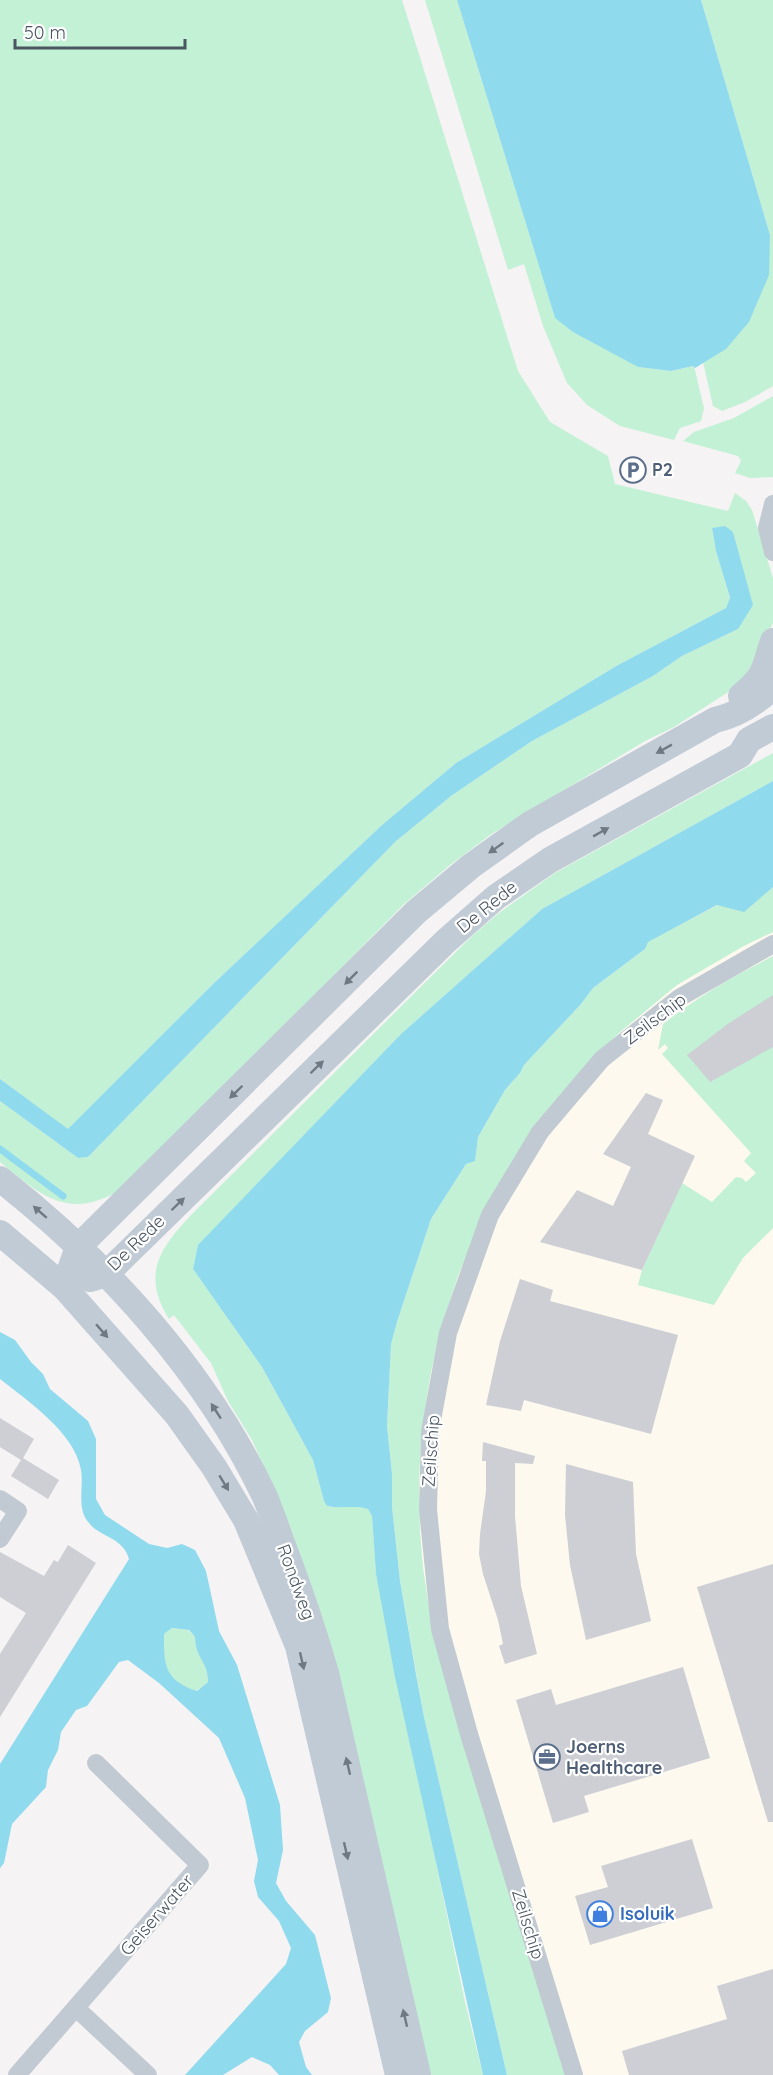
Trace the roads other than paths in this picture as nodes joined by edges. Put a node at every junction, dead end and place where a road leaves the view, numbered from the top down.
1 (773, 504) edge
2 (773, 552) edge
3 (773, 641) edge
4 (769, 678) edge
5 (773, 727) edge
6 (773, 746) edge
7 (740, 755) junction
8 (773, 944) edge
9 (0, 1179) edge
10 (0, 1233) edge
11 (78, 1246) junction
12 (106, 1274) junction
13 (64, 1287) junction
14 (0, 1499) edge
15 (0, 1539) edge
16 (96, 1763) dead end
17 (76, 2008) junction
18 (17, 2075) edge
19 (148, 2075) edge
20 (398, 2075) edge
21 (418, 2075) edge
22 (574, 2075) edge

1 - 2 street
3 - 4 main road
4 -> 11 main road
5 - 7 main road, De Rede
6 - 7 main road, De Rede
12 -> 7 main road, De Rede
8 - 22 street, Zeilschip
11 -> 9 main road, Rondweg
10 - 13 main road, Rondweg
11 - 12 main road, Rondweg
11 - 13 main road
12 - 13 main road, De Rede
21 -> 12 main road, Rondweg
13 -> 20 main road, Rondweg
14 - 15 street
16 - 17 street, Geiserwater
17 - 18 street, Geiserwater
17 - 19 street

